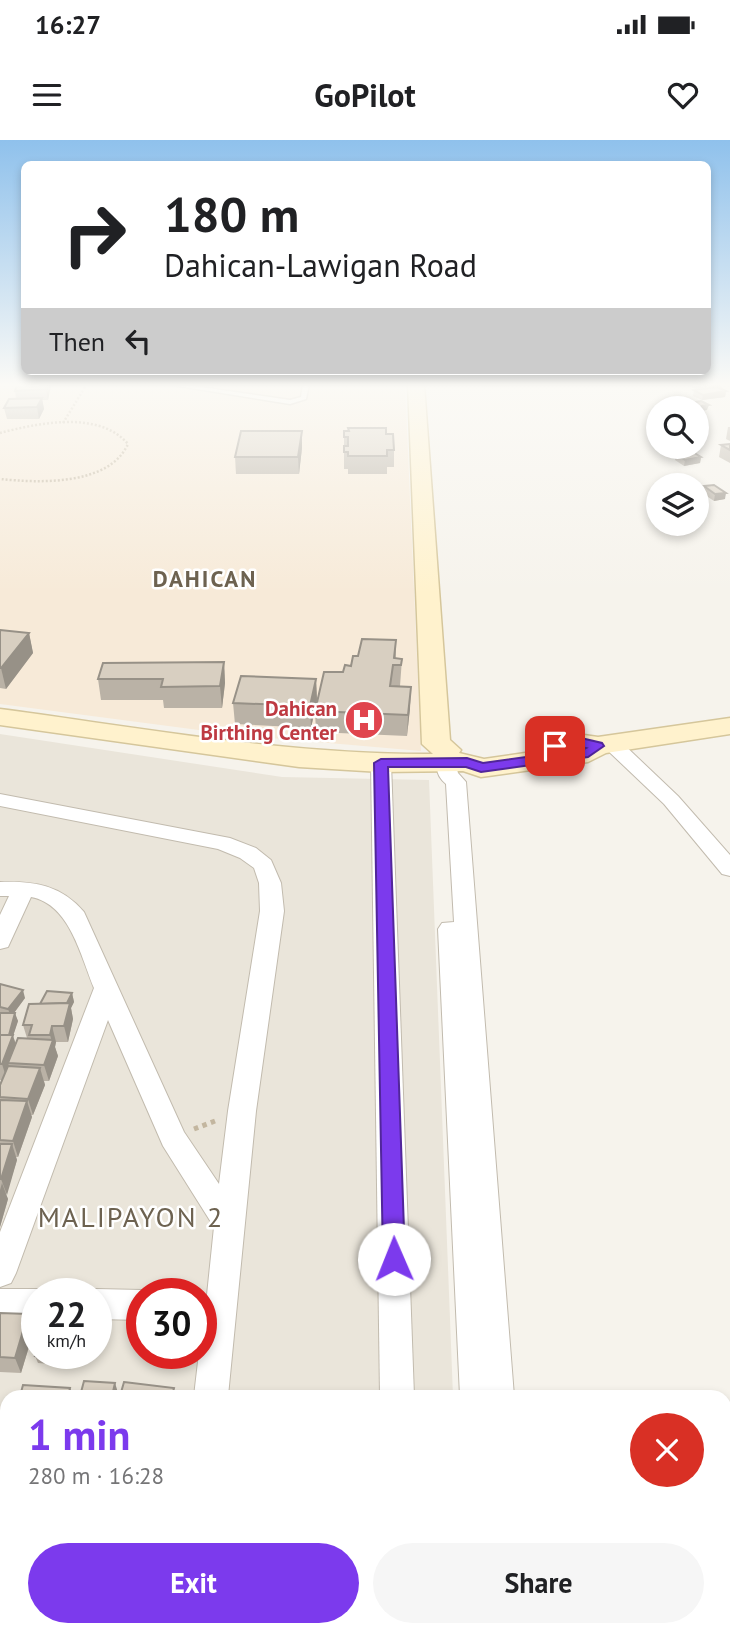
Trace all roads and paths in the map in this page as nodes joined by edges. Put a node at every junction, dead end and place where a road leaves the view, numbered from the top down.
1 (122, 454) edge
2 (420, 454) edge
3 (430, 454) edge
4 (0, 479) edge
5 (0, 717) edge
6 (730, 726) edge
7 (604, 744) junction
8 (381, 763) junction
9 (452, 763) junction
10 (0, 800) edge
11 (730, 869) edge
12 (12, 889) edge
13 (0, 941) edge
14 (107, 988) junction
15 (242, 1111) junction
16 (173, 1138) junction
17 (229, 1224) junction
18 (0, 1273) edge
19 (217, 1281) edge
20 (0, 1304) edge
21 (21, 1304) edge
22 (211, 1369) edge
23 (211, 1390) edge
24 (397, 1390) edge
25 (477, 1390) edge
26 (497, 1390) edge

1 - 4 path
2 - 9 main road
3 - 9 main road
5 - 8 main road
6 - 7 main road
7 - 9 main road
7 - 11 street
8 - 9 main road
8 - 24 street
9 - 25 street
9 - 26 street
10 - 15 street
12 - 13 street
12 - 14 street
14 - 16 street
14 - 18 street
15 - 16 path
15 - 17 street
16 - 17 street
17 - 19 street
20 - 21 street
22 - 23 street

